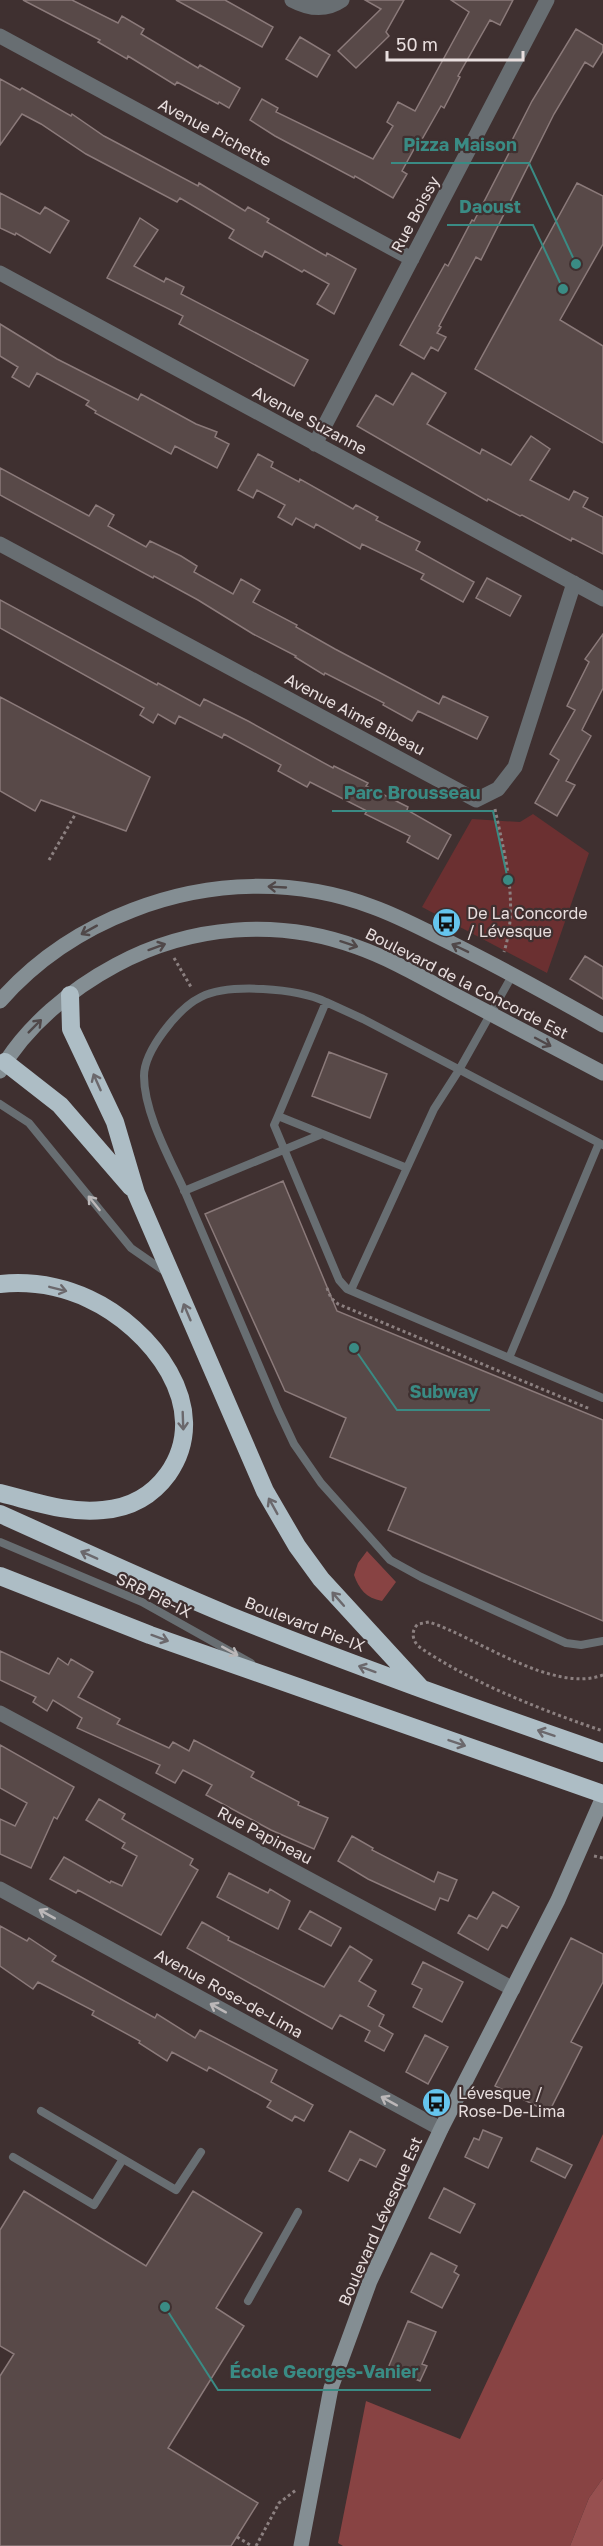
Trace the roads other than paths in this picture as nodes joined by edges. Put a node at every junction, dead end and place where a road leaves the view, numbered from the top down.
1 (292, 0) edge
2 (342, 0) edge
3 (547, 0) edge
4 (0, 36) edge
5 (412, 259) junction
6 (0, 273) edge
7 (315, 444) junction
8 (0, 544) edge
9 (574, 583) junction
10 (603, 599) edge
11 (513, 974) junction
12 (70, 995) junction
13 (0, 1001) edge
14 (326, 1002) junction
15 (491, 1014) junction
16 (603, 1025) edge
17 (1, 1062) edge
18 (459, 1070) junction
19 (603, 1073) edge
20 (0, 1104) edge
21 (278, 1116) junction
22 (322, 1134) junction
23 (601, 1144) edge
24 (285, 1149) junction
25 (407, 1168) junction
26 (184, 1191) junction
27 (136, 1193) junction
28 (172, 1277) junction
29 (0, 1284) edge
30 (351, 1290) junction
31 (509, 1358) junction
32 (603, 1398) edge
33 (0, 1493) edge
34 (0, 1514) edge
35 (0, 1542) edge
36 (0, 1576) edge
37 (603, 1641) edge
38 (290, 1685) junction
39 (422, 1689) junction
40 (0, 1713) edge
41 (603, 1753) edge
42 (603, 1796) edge
43 (0, 1889) edge
44 (513, 1989) junction
45 (41, 2111) dead end
46 (441, 2129) junction
47 (201, 2152) dead end
48 (13, 2157) dead end
49 (123, 2159) junction
50 (298, 2212) dead end
51 (248, 2301) dead end
52 (301, 2546) edge

1 - 2 street
3 - 5 street, Rue Boissy
4 - 5 street, Avenue Pichette
5 - 7 street, Rue Boissy
6 - 7 street, Avenue Suzanne
7 - 9 street, Avenue Suzanne
8 - 9 street, Avenue Aimé Bibeau
9 - 10 street, Avenue Suzanne
11 -> 13 street, Boulevard de la Concorde Est
11 - 15 lane
11 - 16 street, Boulevard de la Concorde Est
12 -> 15 street, Boulevard de la Concorde Est
17 -> 12 street, Boulevard de la Concorde Est
27 -> 12 highway
14 - 18 lane
14 - 21 lane
14 - 26 lane
15 - 18 lane
15 -> 19 street, Boulevard de la Concorde Est
17 - 27 highway
18 - 23 lane
18 - 25 lane
28 -> 20 lane
21 - 22 lane
21 - 24 lane
22 - 24 lane
22 - 25 lane
23 - 31 lane
24 - 26 lane
24 - 30 lane
25 - 30 lane
26 - 37 lane
27 - 28 highway
39 -> 28 highway
29 -> 33 highway
30 - 31 lane
31 - 32 lane
39 -> 34 highway, Boulevard Pie-IX
35 -> 38 lane, SRB Pie-IX
36 -> 38 highway
38 -> 42 highway
41 -> 39 highway, Boulevard Pie-IX
40 - 44 street, Rue Papineau
42 - 44 street, Boulevard Lévesque Est
46 -> 43 street, Avenue Rose-de-Lima
44 - 46 street, Boulevard Lévesque Est
45 - 49 lane
46 - 52 street, Boulevard Lévesque Est
47 - 49 lane
48 - 49 lane
50 - 51 lane

